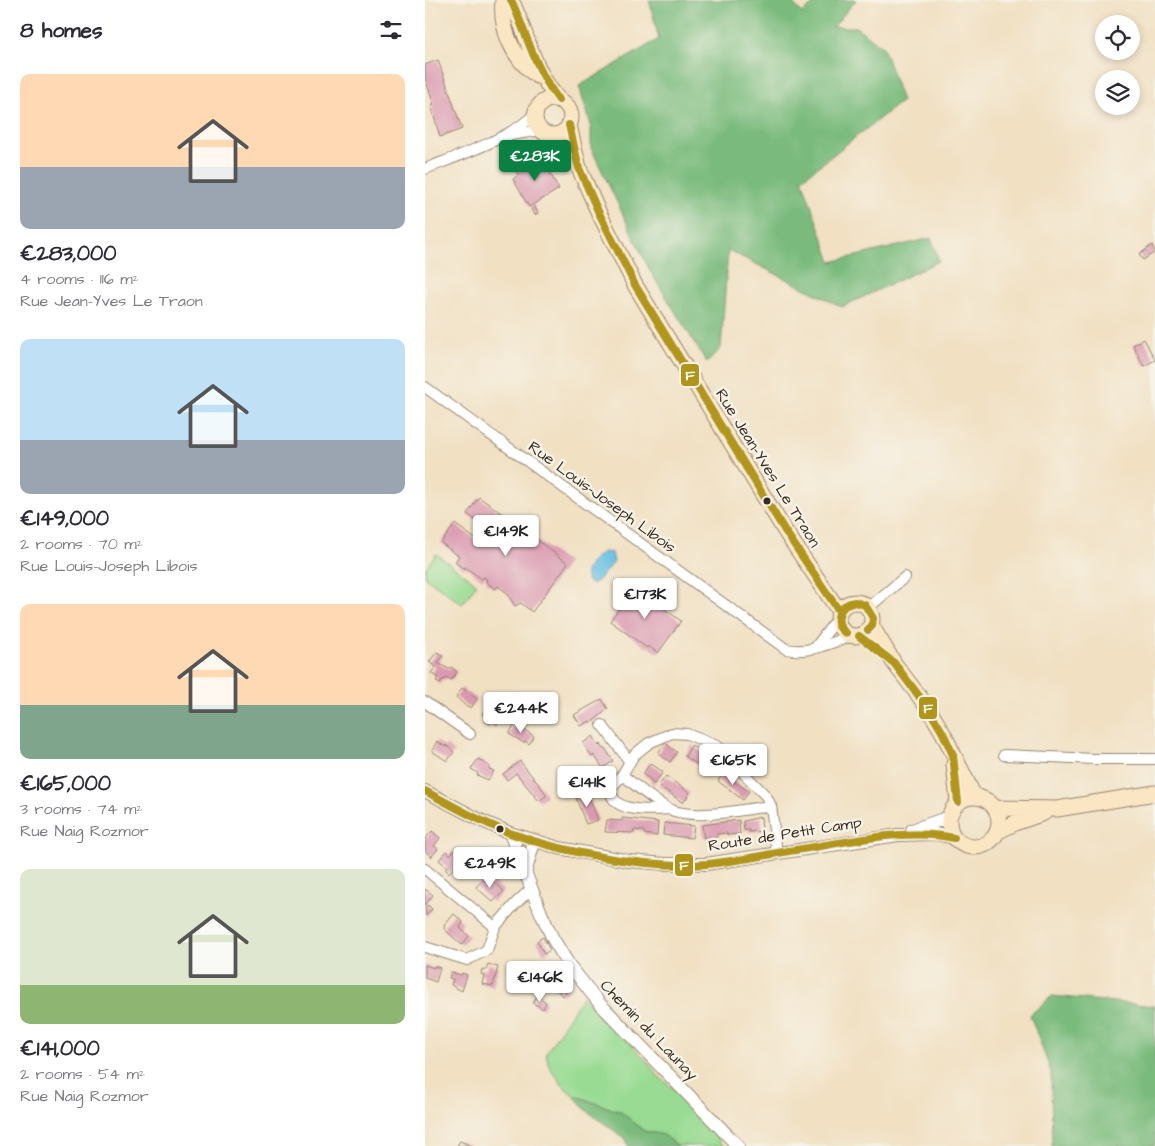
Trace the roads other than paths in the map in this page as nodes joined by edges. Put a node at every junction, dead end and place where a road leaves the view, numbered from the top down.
1 (503, 0) edge
2 (514, 4) edge
3 (536, 70) junction
4 (559, 100) junction
5 (538, 108) junction
6 (569, 125) junction
7 (547, 132) junction
8 (503, 136) junction
9 (579, 168) junction
10 (425, 169) edge
11 (425, 387) edge
12 (905, 577) dead end
13 (868, 608) junction
14 (843, 611) junction
15 (871, 625) junction
16 (855, 636) junction
17 (815, 648) junction
18 (894, 663) junction
19 (425, 702) edge
20 (602, 725) dead end
21 (469, 734) dead end
22 (953, 755) junction
23 (1004, 755) dead end
24 (1155, 759) edge
25 (630, 762) junction
26 (622, 775) junction
27 (425, 791) edge
28 (1155, 793) edge
29 (974, 796) junction
30 (958, 802) junction
31 (771, 806) junction
32 (995, 808) junction
33 (1057, 808) junction
34 (670, 809) junction
35 (949, 817) junction
36 (997, 832) junction
37 (510, 833) junction
38 (898, 835) junction
39 (954, 838) junction
40 (534, 842) junction
41 (777, 854) junction
42 (425, 869) edge
43 (525, 873) junction
44 (531, 889) junction
45 (495, 927) junction
46 (425, 946) edge
47 (738, 1146) edge

1 - 3 main road
2 - 3 main road
3 - 4 main road
3 - 5 main road
4 - 5 main road
4 - 6 main road
5 - 7 main road
5 - 8 street
6 - 7 main road
6 - 9 main road, Rue Jean-Yves Le Traon
7 - 8 street
7 - 9 main road
8 - 10 street
9 - 14 main road, Rue Jean-Yves Le Traon
11 - 17 street, Rue Louis-Joseph Libois
12 - 13 street
13 - 14 main road
13 - 15 main road
14 - 16 main road
14 - 17 street
15 - 16 main road
15 - 18 main road
16 - 17 street, Rue Louis-Joseph Libois
16 - 18 main road
18 - 22 main road
19 - 21 street
20 - 25 street
22 - 29 main road
22 - 30 main road
23 - 24 street
25 - 26 street
25 - 31 street
26 - 34 street
26 - 34 street
27 - 37 street, Route de Petit Camp
28 - 33 main road
29 - 30 main road
29 - 32 main road
30 - 35 main road
31 - 34 street
31 - 41 street
32 - 33 main road
32 - 36 main road
33 - 36 main road
35 - 38 street, Route de Petit Camp
35 - 39 main road
36 - 39 main road
37 - 40 street, Route de Petit Camp
37 - 43 street, Chemin du Launay
38 - 39 street, Route de Petit Camp
38 - 41 street, Route de Petit Camp
40 - 41 street, Route de Petit Camp
40 - 43 street
42 - 45 street
43 - 44 street, Chemin du Launay
44 - 45 street
44 - 47 street, Chemin du Launay
45 - 46 street

